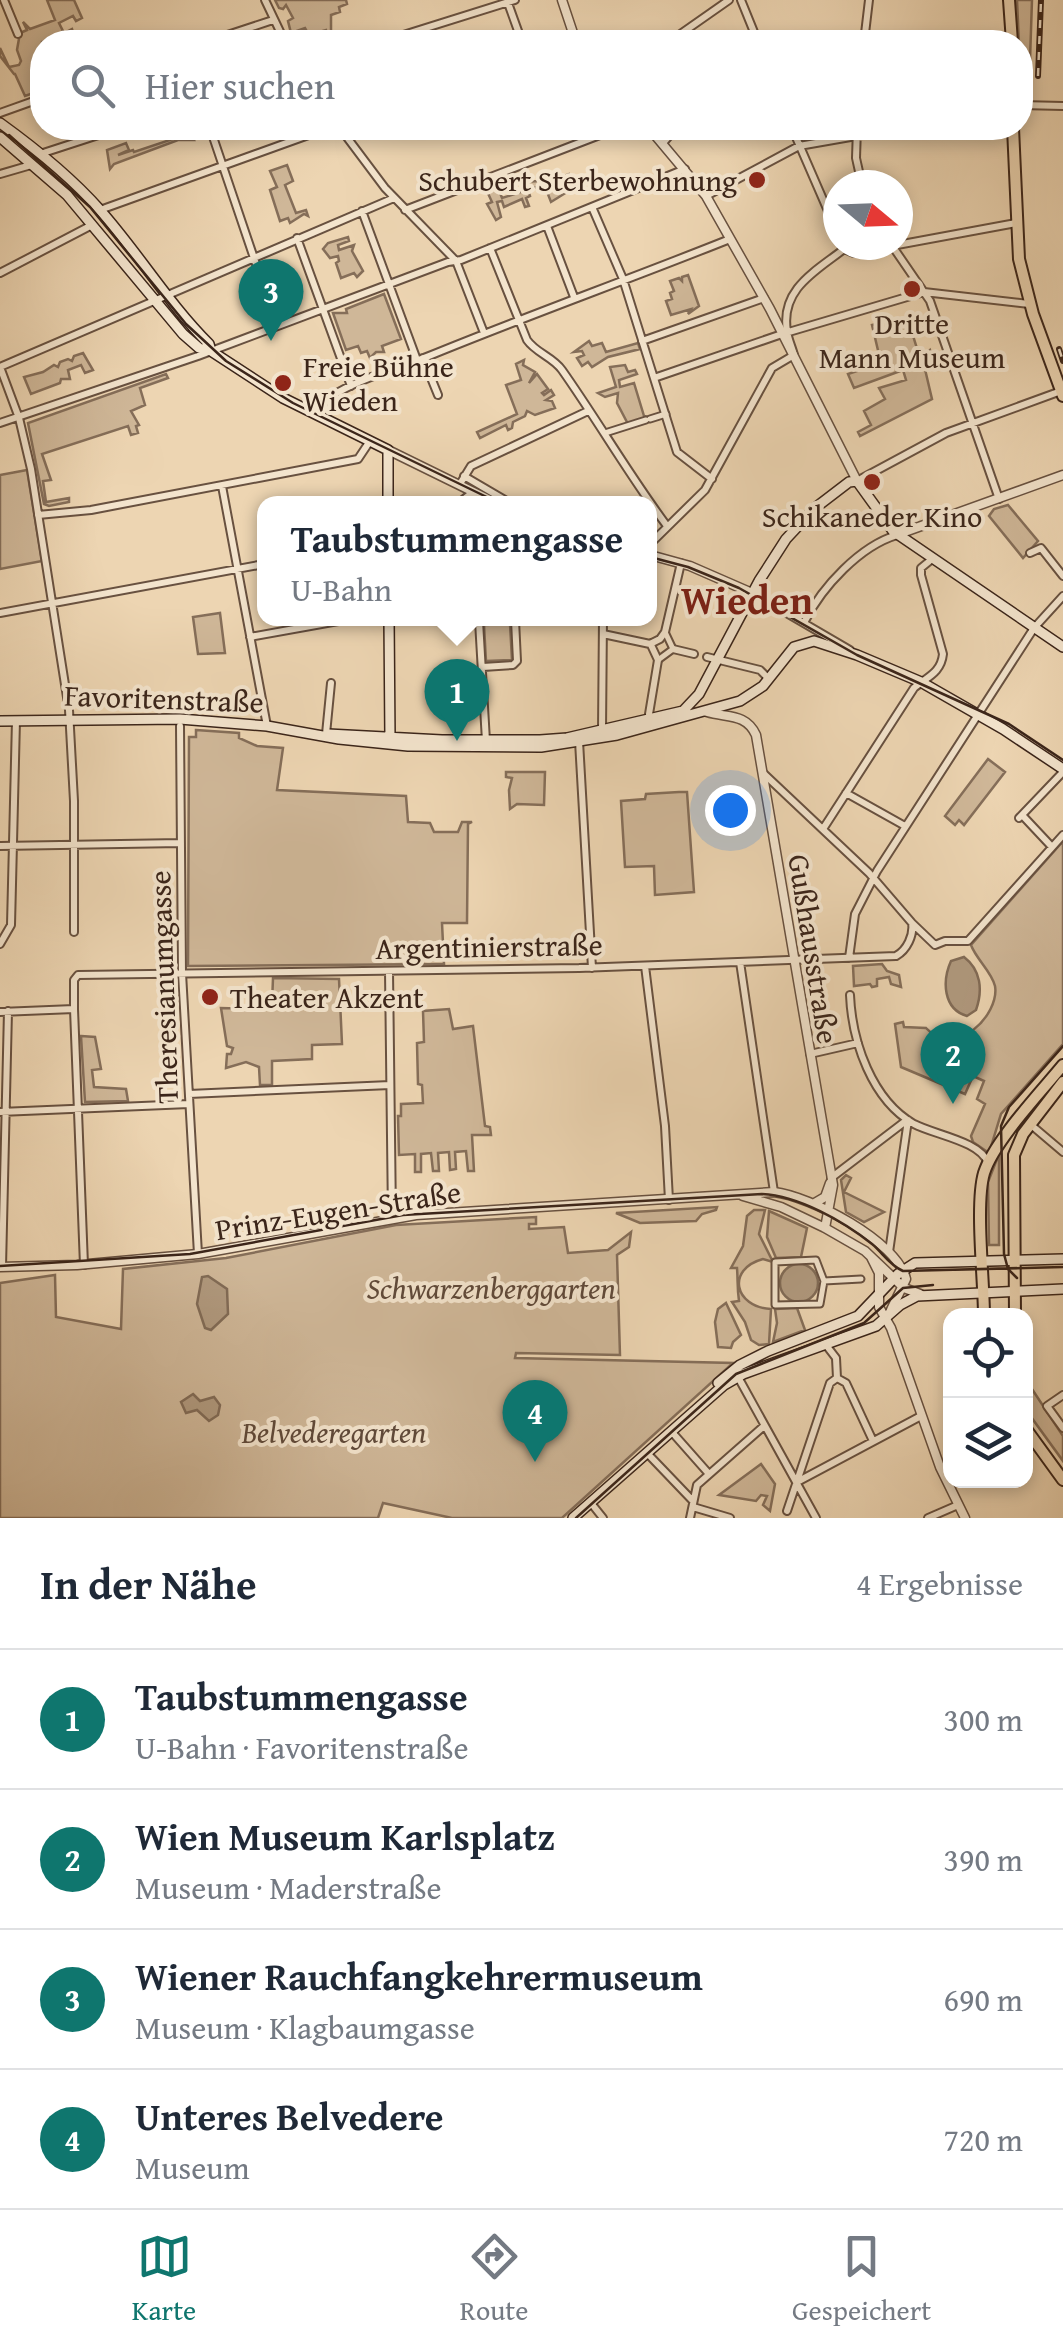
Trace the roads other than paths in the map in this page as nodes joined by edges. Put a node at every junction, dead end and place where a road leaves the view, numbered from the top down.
1 (4, 0) edge
2 (264, 0) edge
3 (730, 0) edge
4 (740, 0) edge
5 (869, 0) edge
6 (1009, 0) edge
7 (511, 1) edge
8 (562, 1) edge
9 (273, 20) junction
10 (243, 30) edge
11 (278, 30) edge
12 (419, 30) edge
13 (519, 30) edge
14 (572, 30) edge
15 (686, 30) edge
16 (753, 30) edge
17 (865, 30) edge
18 (1011, 30) edge
19 (18, 34) dead end
20 (30, 102) edge
21 (1033, 105) edge
22 (1063, 106) edge
23 (0, 113) edge
24 (0, 123) edge
25 (0, 137) edge
26 (83, 140) edge
27 (214, 140) edge
28 (294, 140) edge
29 (349, 140) edge
30 (587, 140) edge
31 (797, 140) edge
32 (824, 140) edge
33 (857, 140) edge
34 (1013, 140) edge
35 (663, 142) edge
36 (800, 146) junction
37 (40, 154) junction
38 (31, 165) junction
39 (223, 165) junction
40 (686, 168) junction
41 (860, 170) edge
42 (0, 174) edge
43 (706, 196) junction
44 (394, 198) junction
45 (823, 199) edge
46 (592, 207) junction
47 (100, 210) junction
48 (405, 210) junction
49 (362, 211) junction
50 (93, 224) junction
51 (1016, 224) junction
52 (546, 226) junction
53 (298, 238) junction
54 (730, 239) junction
55 (913, 242) edge
56 (490, 248) junction
57 (253, 258) junction
58 (827, 260) edge
59 (902, 260) edge
60 (456, 261) junction
61 (0, 274) edge
62 (623, 279) junction
63 (388, 285) junction
64 (924, 292) junction
65 (166, 296) junction
66 (574, 297) junction
67 (764, 298) junction
68 (154, 302) junction
69 (1030, 304) junction
70 (322, 308) junction
71 (517, 319) junction
72 (274, 327) junction
73 (484, 333) junction
74 (784, 333) junction
75 (642, 341) junction
76 (211, 350) junction
77 (794, 355) junction
78 (420, 359) junction
79 (0, 367) edge
80 (654, 378) junction
81 (352, 386) junction
82 (1062, 394) edge
83 (438, 395) dead end
84 (588, 411) junction
85 (313, 414) junction
86 (666, 414) junction
87 (19, 418) junction
88 (0, 423) edge
89 (972, 424) junction
90 (605, 433) junction
91 (370, 441) junction
92 (388, 450) junction
93 (1063, 475) edge
94 (712, 479) junction
95 (462, 480) junction
96 (857, 481) junction
97 (222, 486) junction
98 (474, 491) junction
99 (388, 496) edge
100 (468, 496) edge
101 (482, 496) edge
102 (494, 496) edge
103 (645, 496) edge
104 (998, 499) junction
105 (657, 512) edge
106 (38, 515) junction
107 (667, 526) junction
108 (898, 534) junction
109 (657, 537) edge
110 (1030, 553) dead end
111 (657, 557) edge
112 (932, 559) junction
113 (682, 563) junction
114 (257, 565) edge
115 (237, 569) junction
116 (1063, 576) edge
117 (752, 593) junction
118 (1063, 596) edge
119 (52, 604) junction
120 (0, 613) edge
121 (806, 621) junction
122 (311, 626) edge
123 (389, 626) edge
124 (479, 626) edge
125 (515, 626) edge
126 (603, 626) edge
127 (1034, 628) junction
128 (665, 632) junction
129 (603, 634) junction
130 (250, 637) junction
131 (650, 644) junction
132 (1063, 647) edge
133 (674, 649) junction
134 (694, 654) dead end
135 (857, 655) junction
136 (712, 658) junction
137 (658, 660) junction
138 (483, 667) junction
139 (770, 680) junction
140 (921, 682) junction
141 (330, 683) dead end
142 (699, 694) junction
143 (707, 712) junction
144 (977, 715) junction
145 (70, 719) junction
146 (16, 720) junction
147 (654, 720) junction
148 (0, 721) edge
149 (180, 722) junction
150 (267, 726) junction
151 (326, 734) junction
152 (595, 734) junction
153 (390, 740) junction
154 (576, 742) junction
155 (486, 744) junction
156 (1063, 771) edge
157 (764, 773) junction
158 (846, 794) junction
159 (905, 826) junction
160 (822, 829) junction
161 (1063, 835) edge
162 (180, 843) junction
163 (74, 845) junction
164 (0, 846) edge
165 (13, 846) junction
166 (1052, 847) junction
167 (873, 877) junction
168 (912, 923) junction
169 (74, 932) dead end
170 (0, 944) edge
171 (849, 958) junction
172 (793, 960) junction
173 (740, 962) junction
174 (645, 966) junction
175 (592, 968) junction
176 (389, 971) junction
177 (182, 974) junction
178 (850, 996) dead end
179 (74, 1010) junction
180 (4, 1011) edge
181 (858, 1043) junction
182 (809, 1054) junction
183 (1063, 1065) edge
184 (1063, 1082) edge
185 (390, 1086) junction
186 (189, 1094) junction
187 (190, 1104) junction
188 (78, 1108) junction
189 (3, 1112) edge
190 (908, 1120) junction
191 (1030, 1124) junction
192 (1063, 1152) edge
193 (988, 1164) junction
194 (831, 1178) junction
195 (774, 1192) junction
196 (744, 1196) junction
197 (668, 1200) junction
198 (812, 1204) junction
199 (828, 1212) junction
200 (392, 1218) junction
201 (825, 1228) junction
202 (889, 1253) junction
203 (198, 1254) junction
204 (871, 1257) junction
205 (1063, 1258) edge
206 (1014, 1260) junction
207 (983, 1261) junction
208 (84, 1264) junction
209 (915, 1264) junction
210 (1, 1267) edge
211 (904, 1270) junction
212 (861, 1279) dead end
213 (893, 1280) junction
214 (824, 1282) junction
215 (904, 1288) junction
216 (1063, 1289) edge
217 (1015, 1290) junction
218 (984, 1292) junction
219 (927, 1294) junction
220 (878, 1297) junction
221 (984, 1308) edge
222 (1016, 1308) edge
223 (885, 1320) junction
224 (826, 1346) junction
225 (736, 1373) junction
226 (837, 1378) junction
227 (1063, 1395) edge
228 (921, 1416) junction
229 (764, 1426) junction
230 (1063, 1428) edge
231 (671, 1431) junction
232 (1033, 1439) edge
233 (873, 1442) junction
234 (646, 1452) junction
235 (709, 1474) junction
236 (1063, 1480) edge
237 (796, 1482) junction
238 (590, 1503) junction
239 (692, 1503) junction
240 (958, 1505) junction
241 (787, 1511) dead end
242 (573, 1518) edge
243 (603, 1518) edge
244 (690, 1518) edge
245 (730, 1518) edge
246 (816, 1518) edge
247 (928, 1518) edge
248 (965, 1518) edge

1 - 19 street
2 - 9 street
3 - 15 street
4 - 16 street
5 - 17 street
6 - 18 main road
7 - 12 street
7 - 13 street
8 - 14 street
9 - 10 street
9 - 11 street
20 - 23 street
21 - 22 street
24 - 37 main road
25 - 38 main road
26 - 37 street
27 - 39 street
28 - 39 street
29 - 44 street
30 - 48 street
31 - 36 street
32 - 36 street
33 - 41 street
34 - 51 main road
35 - 40 street
36 - 43 street
36 - 45 street
37 - 47 main road
38 - 42 street
38 - 50 main road
39 - 47 street
39 - 57 street
40 - 43 street
40 - 46 street
43 - 54 street
44 - 48 street
44 - 49 street
46 - 52 street
46 - 62 street
47 - 65 main road
48 - 60 street
49 - 53 street
49 - 63 street
50 - 61 street
50 - 68 main road
51 - 55 street
51 - 69 main road
52 - 56 street
52 - 66 street
53 - 57 street
53 - 70 street
54 - 62 street
54 - 67 street
56 - 60 street
56 - 71 street
57 - 65 street
57 - 72 street
58 - 74 street
59 - 64 street
60 - 63 street
60 - 73 street
62 - 66 street
62 - 75 street
63 - 70 street
63 - 78 street
64 - 69 street
64 - 74 street
64 - 89 street
65 - 68 street
65 - 76 main road
66 - 71 street
67 - 74 street
67 - 75 street
68 - 76 main road
68 - 79 street
69 - 82 main road
70 - 72 street
70 - 81 street
71 - 73 street
71 - 84 street
72 - 76 street
73 - 78 street
74 - 77 street
74 - 80 street
75 - 80 street
76 - 85 main road
76 - 87 street
77 - 94 street
77 - 96 street
78 - 81 street
78 - 83 street
79 - 87 street
80 - 86 street
81 - 85 street
82 - 89 street
84 - 90 street
84 - 95 street
85 - 91 main road
86 - 90 street
86 - 94 street
87 - 88 street
87 - 106 street
89 - 96 street
89 - 104 street
90 - 103 street
91 - 92 main road
91 - 97 street
92 - 95 street
92 - 99 main road
93 - 104 street
94 - 107 street
95 - 98 street
95 - 102 street
96 - 108 main road
96 - 117 main road
97 - 106 street
97 - 115 street
98 - 100 street
98 - 101 street
104 - 108 street
105 - 107 street
106 - 119 street
107 - 109 street
108 - 112 main road
108 - 121 street
110 - 116 street
111 - 113 street
112 - 127 main road
112 - 140 street
113 - 117 street
113 - 128 street
114 - 115 street
115 - 119 street
115 - 130 street
117 - 121 street
117 - 136 main road
118 - 127 street
119 - 120 street
119 - 145 street
121 - 135 street
122 - 130 street
123 - 153 main road
124 - 138 street
125 - 138 street
126 - 129 street
127 - 132 main road
127 - 144 street
128 - 131 street
128 - 133 street
129 - 131 street
129 - 152 street
130 - 150 street
131 - 137 street
133 - 134 street
133 - 137 street
135 - 139 main road, Favoritenstraße
135 - 140 main road
136 - 139 street
136 - 142 main road
137 - 147 street
138 - 155 street
139 - 143 main road, Favoritenstraße
140 - 144 main road
140 - 158 street
141 - 151 street
142 - 143 main road
142 - 147 main road, Favoritenstraße
143 - 152 main road, Favoritenstraße
143 - 157 street, Gußhausstraße
144 - 156 main road
144 - 159 street
145 - 146 main road, Favoritenstraße
145 - 149 main road, Favoritenstraße
145 - 163 street
146 - 148 main road, Favoritenstraße
146 - 165 street
147 - 152 main road, Favoritenstraße
149 - 150 main road, Favoritenstraße
149 - 162 street, Theresianumgasse
150 - 151 main road, Favoritenstraße
151 - 153 main road, Favoritenstraße
152 - 154 main road, Favoritenstraße
152 - 155 main road, Favoritenstraße
153 - 155 main road, Favoritenstraße
154 - 155 main road, Favoritenstraße
154 - 175 street
156 - 166 street
157 - 160 street
157 - 172 street, Gußhausstraße
158 - 159 street
158 - 160 street
159 - 167 street
160 - 167 street
161 - 166 street
162 - 163 street
162 - 177 street, Theresianumgasse
163 - 165 street
163 - 169 street
164 - 165 street
165 - 170 street
166 - 168 street
167 - 168 street
167 - 171 street
168 - 171 street, Argentinierstraße
171 - 172 street, Argentinierstraße
172 - 173 street, Argentinierstraße
172 - 182 street, Gußhausstraße
173 - 174 street, Argentinierstraße
173 - 195 street
174 - 175 street, Argentinierstraße
174 - 197 street
175 - 176 street, Argentinierstraße
176 - 177 street, Argentinierstraße
176 - 185 street
177 - 179 street, Argentinierstraße
177 - 186 street, Theresianumgasse
178 - 181 street
179 - 180 street
179 - 188 street
180 - 189 street
181 - 182 street
181 - 190 street
182 - 194 street, Gußhausstraße
183 - 193 main road
184 - 191 main road
185 - 186 street
185 - 200 street
186 - 187 street, Theresianumgasse
187 - 188 street
187 - 203 street, Theresianumgasse
188 - 189 street
188 - 208 street
189 - 210 street
190 - 193 street
190 - 194 street
190 - 202 street
191 - 192 street
191 - 206 main road
193 - 207 main road
194 - 198 street
194 - 199 street, Gußhausstraße
195 - 196 street, Prinz-Eugen-Straße
195 - 198 street
196 - 197 street, Prinz-Eugen-Straße
196 - 201 street
197 - 200 street, Prinz-Eugen-Straße
198 - 199 street
199 - 201 street, Gußhausstraße
199 - 202 street
200 - 203 street, Prinz-Eugen-Straße
201 - 204 street
202 - 209 street
202 - 211 street
203 - 208 street, Prinz-Eugen-Straße
204 - 213 street
204 - 220 street
205 - 206 main road
206 - 207 main road
206 - 217 main road
207 - 209 main road
207 - 218 main road
208 - 210 street, Prinz-Eugen-Straße
209 - 211 main road
211 - 213 main road
211 - 215 street
212 - 214 street
213 - 215 street
213 - 220 main road
214 - 214 street
215 - 219 street
215 - 223 street
216 - 217 main road
217 - 218 main road
217 - 222 main road
218 - 219 main road
218 - 221 main road
219 - 223 main road
220 - 223 street
220 - 225 main road
223 - 224 main road
223 - 228 street
224 - 225 main road
224 - 226 street
225 - 229 street
225 - 231 main road
226 - 233 street
226 - 237 street
227 - 230 street
228 - 233 street
228 - 240 street
229 - 235 street
229 - 237 street
231 - 234 main road
231 - 235 street
232 - 236 main road
233 - 237 street
234 - 238 main road
234 - 239 street
235 - 239 street
237 - 241 street
237 - 246 street
238 - 242 main road
238 - 243 street
239 - 244 street
239 - 245 street
240 - 247 street
240 - 248 street

